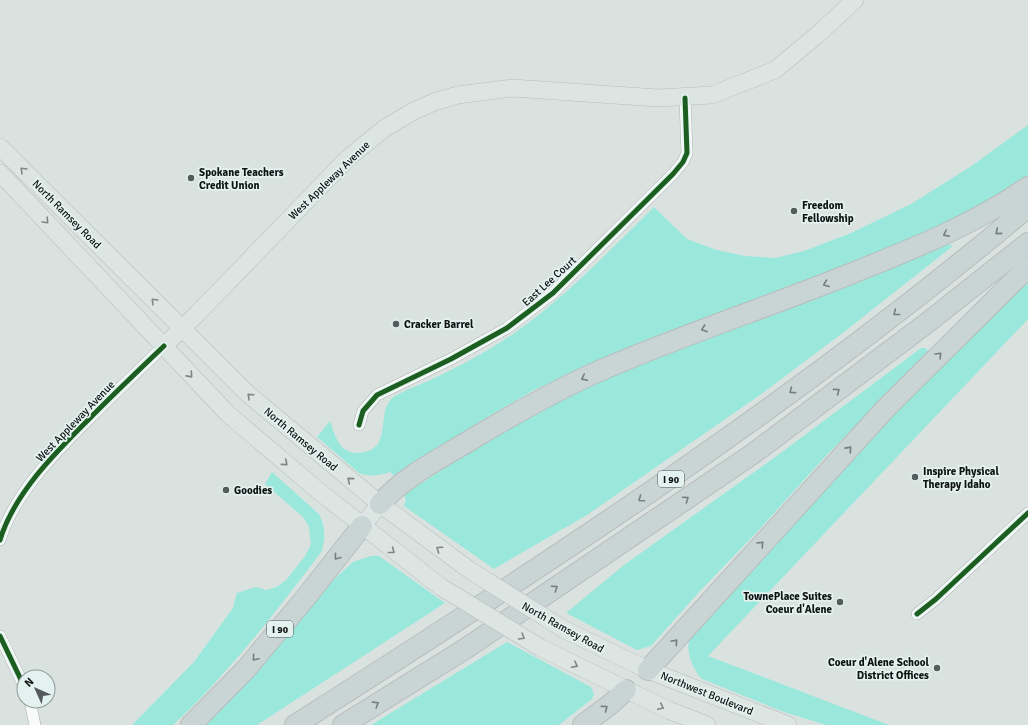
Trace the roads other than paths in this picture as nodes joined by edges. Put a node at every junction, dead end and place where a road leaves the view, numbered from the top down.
1 (855, 0) edge
2 (685, 98) junction
3 (0, 147) edge
4 (0, 173) edge
5 (1028, 187) edge
6 (1028, 207) edge
7 (1028, 243) edge
8 (1028, 267) edge
9 (182, 329) junction
10 (164, 346) junction
11 (360, 425) dead end
12 (380, 504) junction
13 (1028, 513) edge
14 (362, 526) junction
15 (0, 540) edge
16 (917, 614) dead end
17 (0, 636) edge
18 (16, 669) edge
19 (648, 670) junction
20 (626, 690) junction
21 (32, 709) edge
22 (35, 725) edge
23 (191, 725) edge
24 (295, 725) edge
25 (343, 725) edge
26 (583, 725) edge
27 (707, 725) edge
28 (788, 725) edge

1 - 2 main road, West Appleway Avenue
2 - 9 main road, West Appleway Avenue
2 - 11 street, East Lee Court
9 -> 3 main road, North Ramsey Road
4 -> 10 main road, North Ramsey Road
5 -> 12 highway
6 -> 24 highway, I 90
25 -> 7 highway, I 90
19 -> 8 highway
9 - 10 main road, West Appleway Avenue
12 -> 9 main road, North Ramsey Road
10 -> 14 main road, North Ramsey Road
10 - 15 street, West Appleway Avenue
12 - 14 main road
19 -> 12 main road, North Ramsey Road, bridge
13 - 16 street
14 -> 20 main road, North Ramsey Road, bridge
14 -> 23 highway, I 90
17 - 18 street
19 - 20 main road
19 - 28 main road, Northwest Boulevard
26 -> 20 highway
20 -> 27 main road
21 - 22 street

